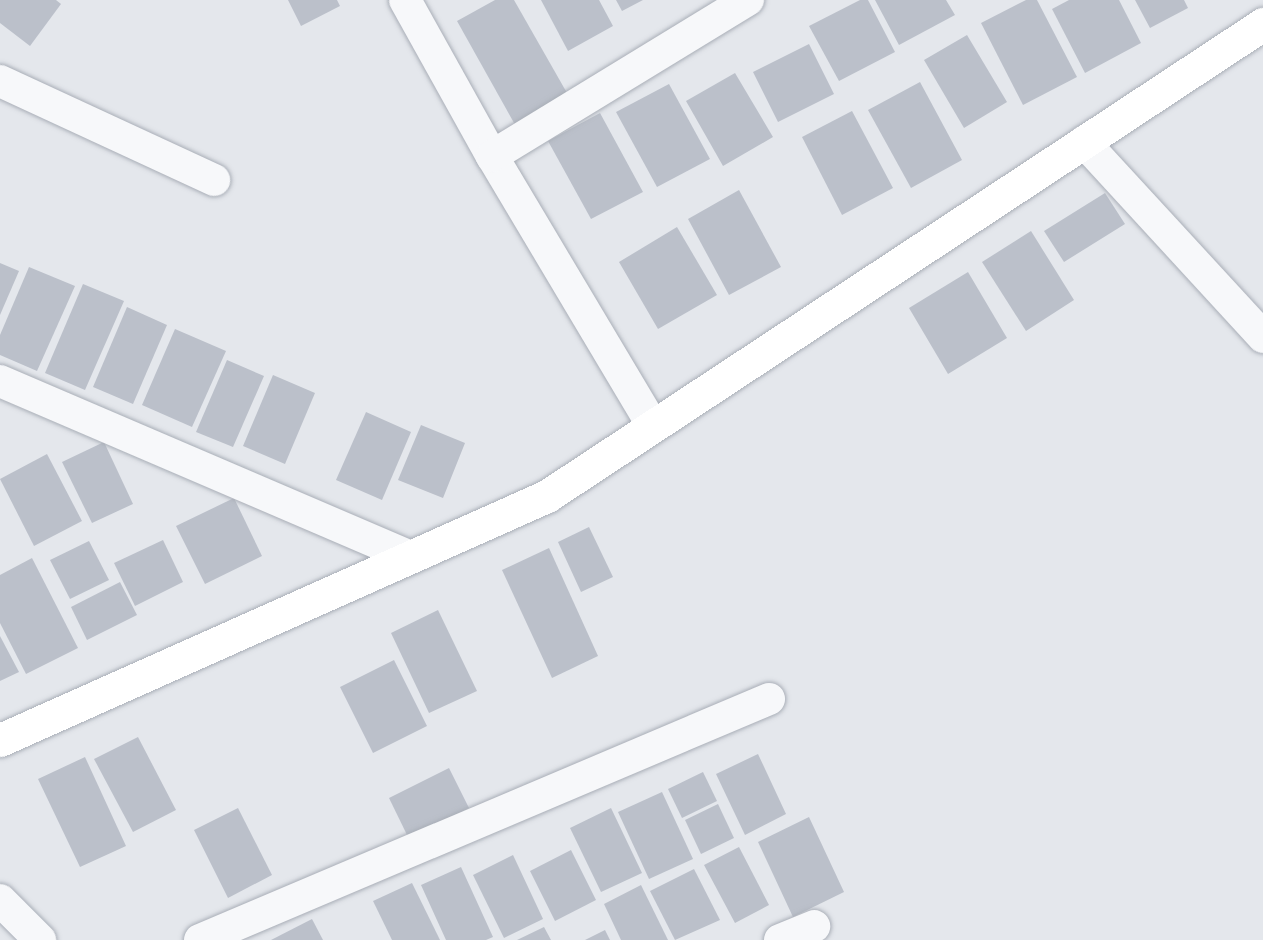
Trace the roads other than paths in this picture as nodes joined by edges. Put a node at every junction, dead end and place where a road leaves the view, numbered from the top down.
1 (405, 0) edge
2 (748, 0) edge
3 (1263, 24) edge
4 (0, 81) edge
5 (1084, 142) junction
6 (492, 156) junction
7 (214, 180) dead end
8 (1263, 337) edge
9 (0, 381) edge
10 (653, 426) junction
11 (410, 557) junction
12 (769, 699) dead end
13 (0, 740) edge
14 (0, 900) edge
15 (814, 926) dead end
16 (39, 940) edge
17 (200, 940) edge
18 (780, 940) edge

1 - 6 street
2 - 6 street
3 - 5 street
4 - 7 street
5 - 8 street
5 - 10 street
6 - 10 street
9 - 11 street
10 - 11 street
11 - 13 street
12 - 17 street
14 - 16 street
15 - 18 street

